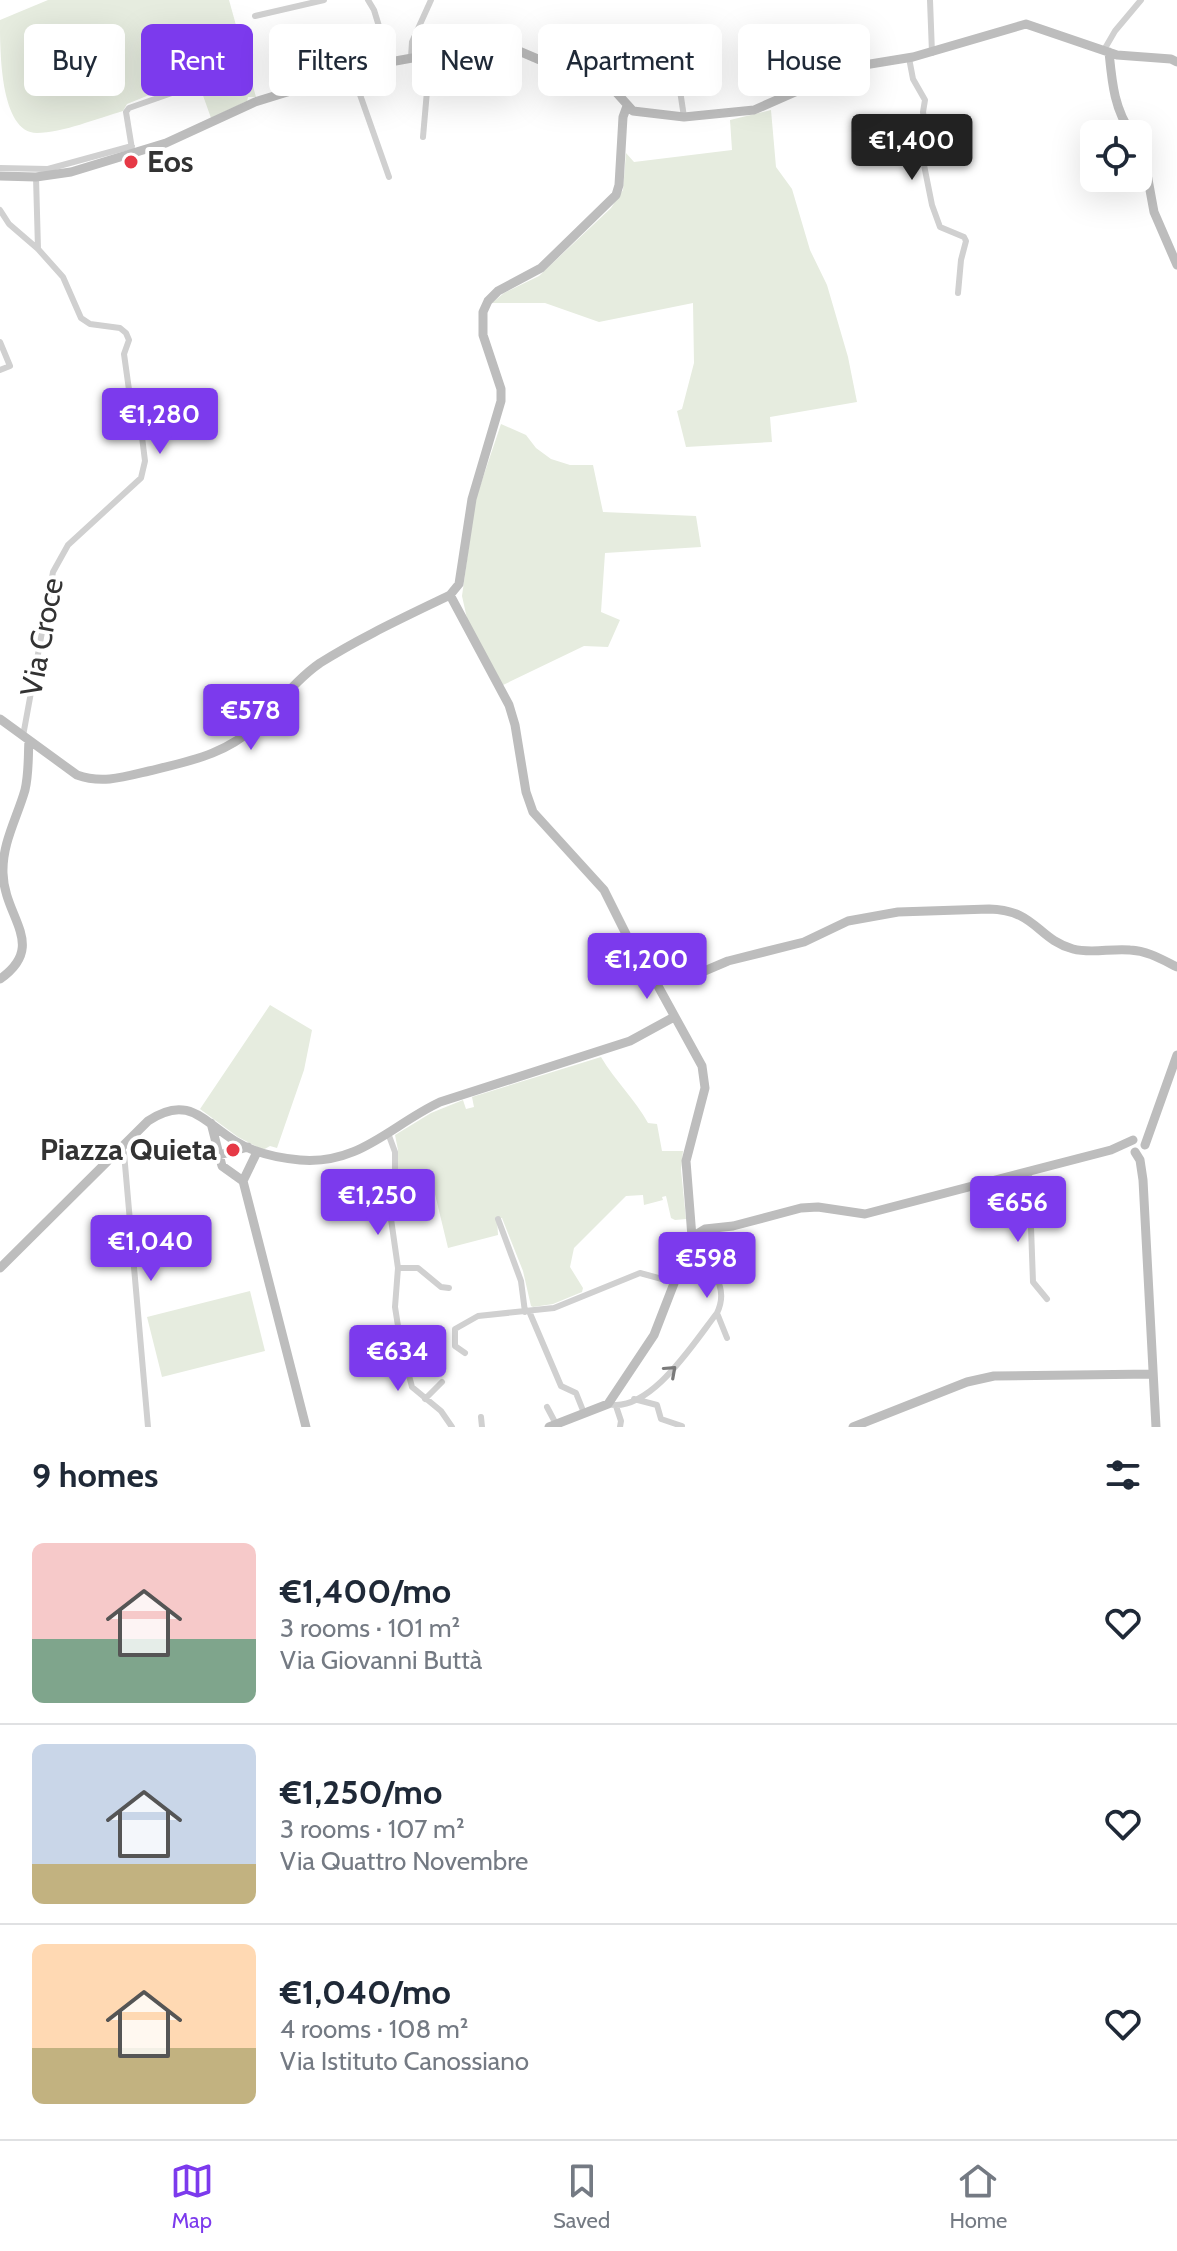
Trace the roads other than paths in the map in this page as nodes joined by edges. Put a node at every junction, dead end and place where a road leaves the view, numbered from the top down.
1 (324, 0) edge
2 (368, 0) edge
3 (431, 0) edge
4 (930, 0) edge
5 (1141, 0) edge
6 (255, 16) dead end
7 (378, 24) edge
8 (1107, 51) junction
9 (522, 52) edge
10 (932, 53) junction
11 (1124, 56) junction
12 (411, 58) joint
13 (909, 58) junction
14 (396, 61) edge
15 (1177, 62) edge
16 (1113, 75) junction
17 (163, 96) edge
18 (274, 96) edge
19 (360, 96) edge
20 (427, 96) edge
21 (681, 96) edge
22 (627, 106) junction
23 (684, 117) junction
24 (1122, 120) edge
25 (423, 137) dead end
26 (132, 149) junction
27 (0, 168) edge
28 (0, 176) edge
29 (36, 177) junction
30 (389, 177) dead end
31 (1150, 192) edge
32 (0, 210) edge
33 (38, 249) junction
34 (1177, 265) edge
35 (958, 293) dead end
36 (0, 342) edge
37 (0, 370) edge
38 (450, 595) junction
39 (0, 719) edge
40 (26, 738) junction
41 (1175, 965) edge
42 (657, 976) junction
43 (0, 979) edge
44 (674, 1017) junction
45 (1177, 1055) edge
46 (1155, 1113) junction
47 (211, 1123) junction
48 (388, 1133) junction
49 (1134, 1145) junction
50 (1145, 1145) junction
51 (121, 1147) junction
52 (253, 1150) junction
53 (219, 1155) junction
54 (1029, 1172) junction
55 (1143, 1180) junction
56 (243, 1181) junction
57 (498, 1219) dead end
58 (692, 1237) junction
59 (684, 1252) junction
60 (0, 1268) edge
61 (398, 1268) junction
62 (673, 1282) junction
63 (449, 1288) dead end
64 (1047, 1299) dead end
65 (527, 1311) junction
66 (717, 1313) junction
67 (727, 1338) dead end
68 (465, 1353) dead end
69 (1153, 1374) junction
70 (442, 1382) dead end
71 (425, 1399) junction
72 (634, 1399) junction
73 (612, 1405) junction
74 (547, 1407) dead end
75 (584, 1414) junction
76 (481, 1417) dead end
77 (554, 1426) edge
78 (682, 1426) edge
79 (148, 1427) edge
80 (306, 1427) edge
81 (452, 1427) edge
82 (482, 1427) edge
83 (620, 1427) edge
84 (853, 1427) edge
85 (1156, 1427) edge

1 - 6 street
2 - 7 street
3 - 12 street
4 - 10 street
5 - 8 street
8 - 10 street
8 - 11 street
8 - 16 street
9 - 22 street
10 - 13 street
11 - 15 street
11 - 16 street
12 - 14 street
13 - 23 street
13 - 35 street
16 - 24 street
17 - 26 street
18 - 26 street
19 - 30 street
20 - 25 street
21 - 23 street
22 - 23 street
22 - 38 street
26 - 27 street
26 - 29 street
28 - 29 street
29 - 33 street
31 - 34 street
32 - 33 street, Via Croce
33 - 40 street, Via Croce
36 - 37 street
38 - 40 street
38 - 42 street
39 - 40 street
40 - 43 street
41 - 42 street
42 - 44 street
44 - 48 street
44 - 58 street
45 - 46 street
46 - 49 street
46 - 50 street
47 - 51 street
47 - 52 street
47 - 53 street
48 - 52 street
48 - 61 street
49 - 50 street
49 - 54 street
49 - 55 street
50 - 55 street
51 - 60 street
51 - 79 street
52 - 53 street
52 - 56 street
53 - 56 street
54 - 58 street
54 - 64 street
55 - 69 street
56 - 80 street
57 - 65 street
58 - 59 street
59 - 62 street
59 - 66 street
61 - 63 street
61 - 71 street
62 - 65 street
62 - 73 street
65 - 68 street
65 - 75 street
66 - 67 street
72 -> 66 street
69 - 84 street
69 - 85 street
70 - 71 street
71 - 81 street
72 - 73 street
72 - 78 street
73 - 75 street
73 - 83 street
74 - 77 street
75 - 77 street
76 - 82 street

